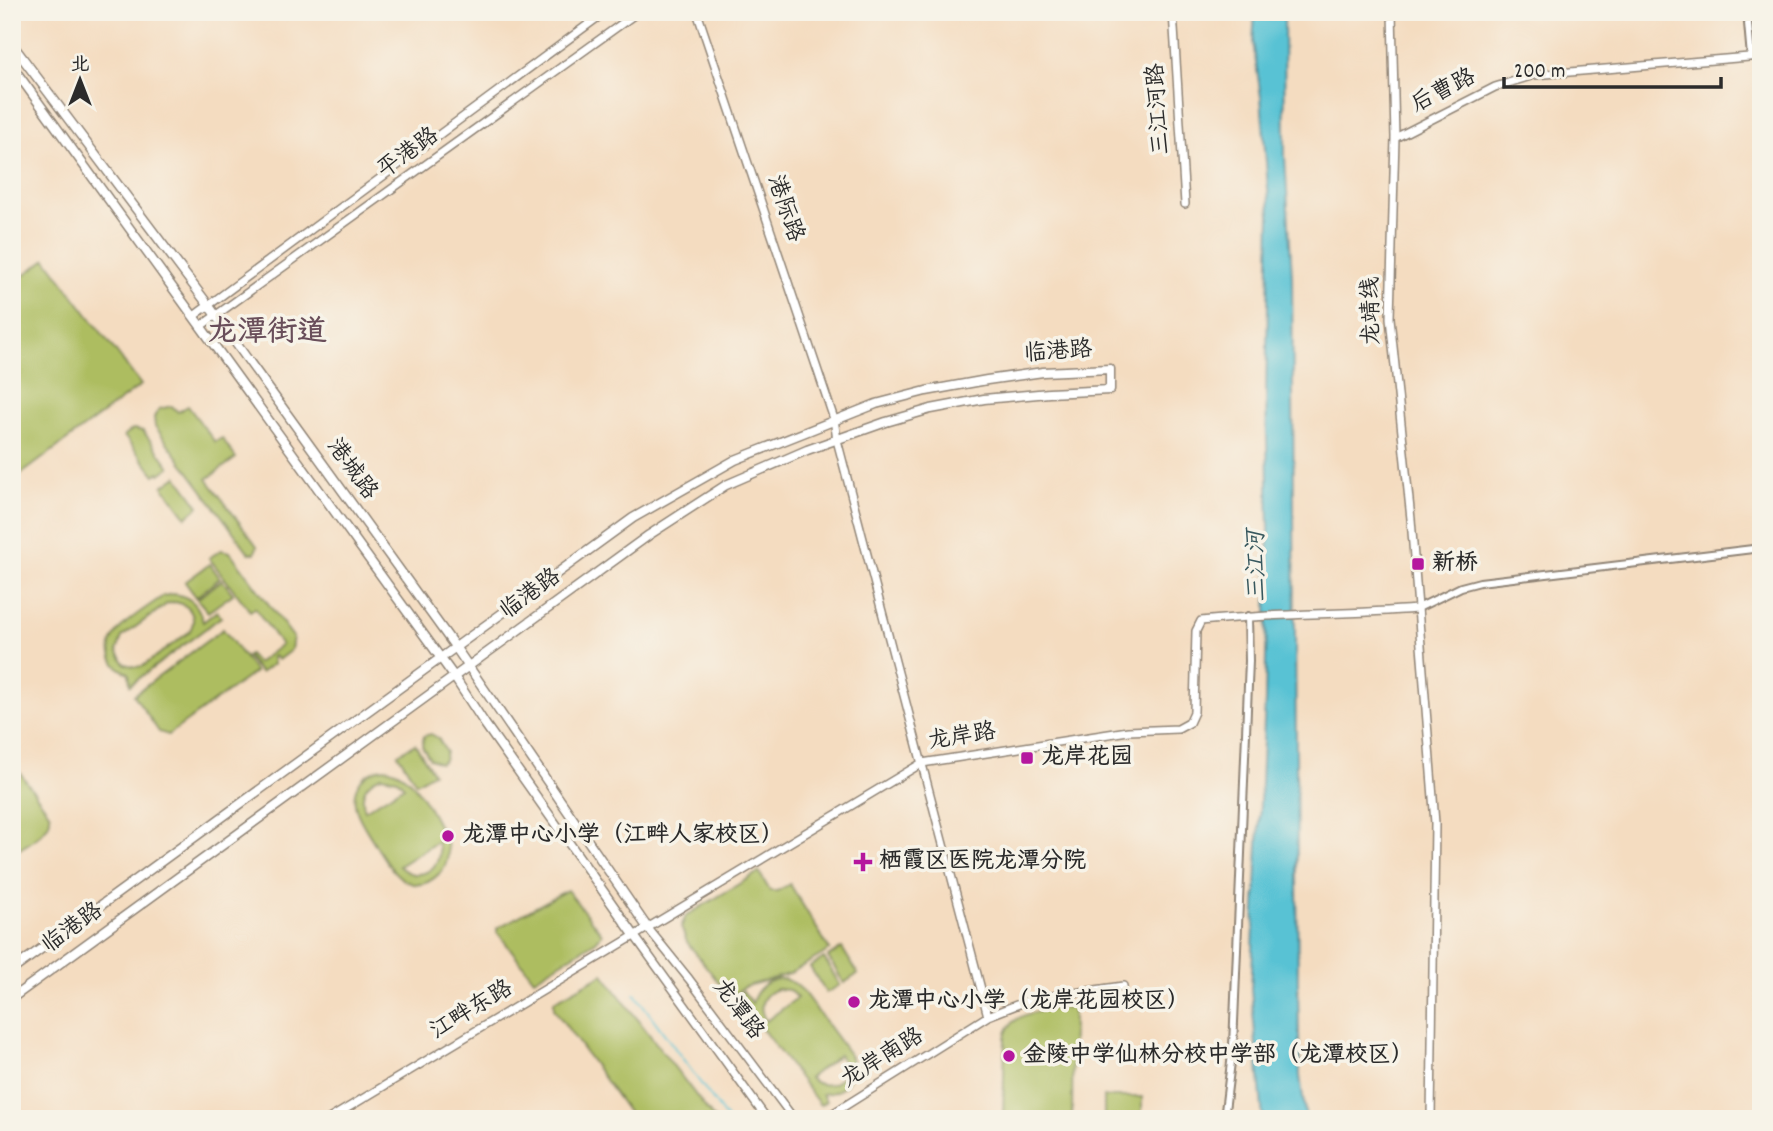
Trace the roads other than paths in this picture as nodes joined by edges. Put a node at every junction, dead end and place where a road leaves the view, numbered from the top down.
1 (605, 12) edge
2 (638, 12) edge
3 (697, 12) edge
4 (1172, 12) edge
5 (1392, 12) edge
6 (1747, 12) edge
7 (12, 44) edge
8 (1761, 56) edge
9 (1751, 57) junction
10 (12, 66) edge
11 (1395, 138) junction
12 (1185, 204) dead end
13 (209, 306) junction
14 (194, 316) junction
15 (216, 317) junction
16 (201, 327) junction
17 (834, 419) junction
18 (837, 440) junction
19 (1761, 548) edge
20 (1416, 609) junction
21 (1248, 616) junction
22 (456, 648) junction
23 (441, 659) junction
24 (467, 665) junction
25 (453, 675) junction
26 (922, 763) junction
27 (647, 927) junction
28 (634, 935) junction
29 (12, 970) edge
30 (1123, 986) dead end
31 (12, 998) edge
32 (988, 1016) junction
33 (12, 1114) edge
34 (16, 1119) edge
35 (329, 1119) edge
36 (767, 1119) edge
37 (794, 1119) edge
38 (824, 1119) edge
39 (1224, 1119) edge
40 (1432, 1119) edge

1 - 13 street, 平港路
2 - 15 street, 平港路
3 - 17 street, 港际路
4 - 12 street, 三江河路
5 - 11 street, 龙靖线
6 - 9 street
7 - 13 main road, 港城路
8 - 9 street, 后曹路
9 - 11 street, 后曹路
10 - 14 main road, 港城路
11 - 20 street, 龙靖线
13 - 14 street, 平港路
13 - 15 main road, 港城路
14 - 16 main road, 港城路
15 - 16 street, 平港路
15 - 22 main road, 港城路
16 - 23 main road, 港城路
17 - 18 street, 港际路
17 - 18 main road, 临港路
17 - 22 main road, 临港路
18 - 24 main road, 临港路
18 - 26 street, 港际路
19 - 20 street
20 - 21 street
20 - 40 street, 龙靖线
21 - 26 street, 龙岸路
21 - 39 street
22 - 23 main road, 临港路
22 - 24 main road, 港城路
23 - 25 main road, 港城路
23 - 29 main road, 临港路
24 - 25 main road, 临港路
24 - 27 main road, 港城路
25 - 28 main road, 港城路
25 - 31 main road, 临港路
26 - 27 street, 龙岸路
26 - 32 street, 港际路
27 - 28 street, 龙岸路
27 - 37 street, 龙潭路
28 - 35 street, 江畔东路
28 - 36 street, 龙潭路
30 - 32 street, 龙岸南路
32 - 38 street, 龙岸南路
33 - 34 street

